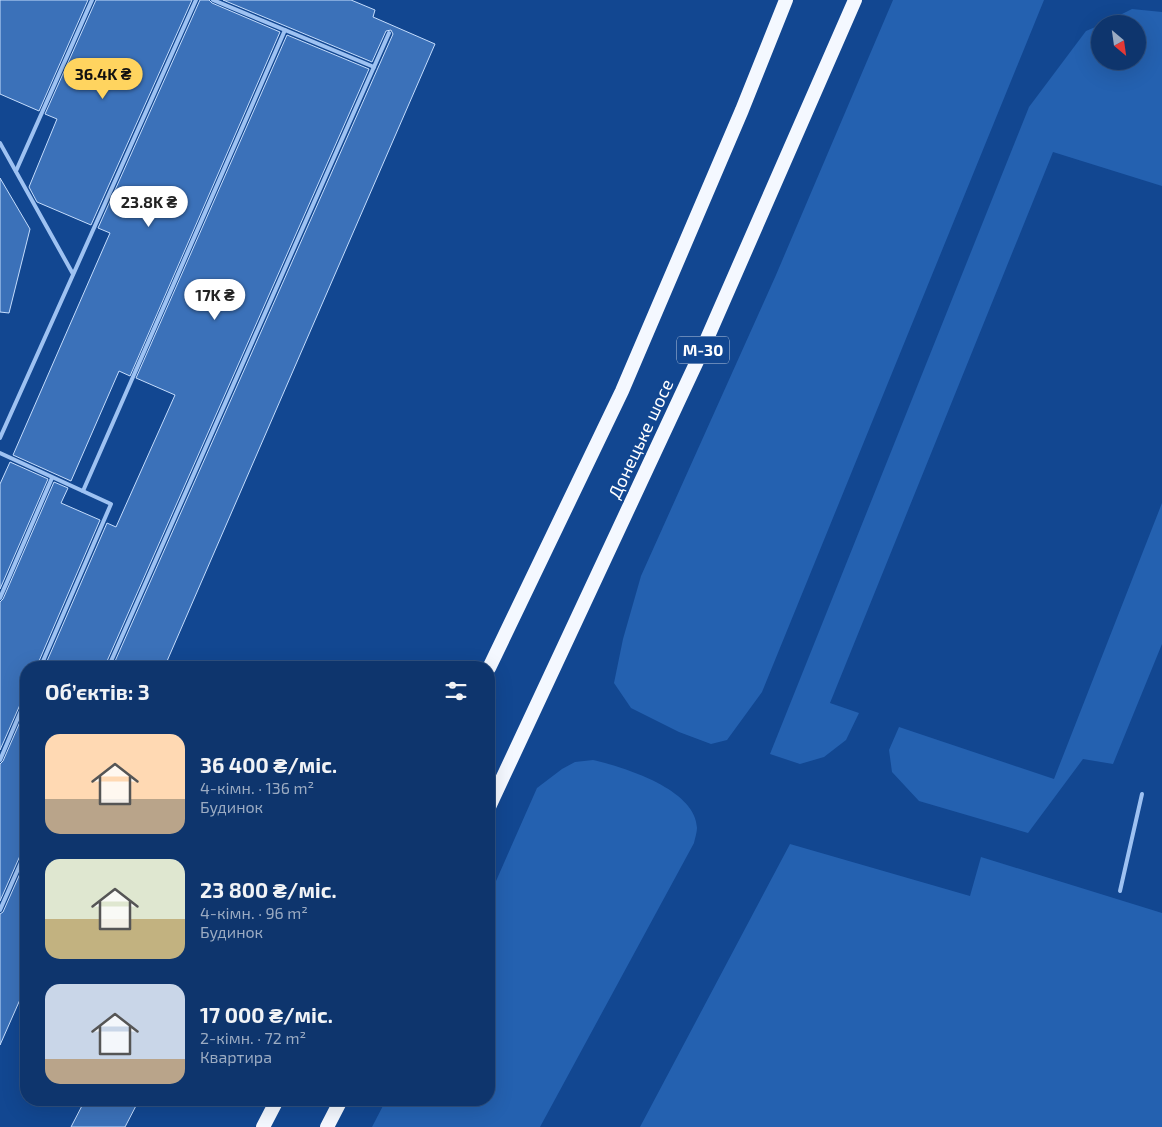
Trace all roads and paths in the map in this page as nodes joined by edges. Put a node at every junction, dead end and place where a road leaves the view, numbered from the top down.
1 (92, 0) edge
2 (196, 0) edge
3 (213, 0) edge
4 (786, 0) edge
5 (855, 0) edge
6 (285, 30) junction
7 (389, 33) dead end
8 (374, 67) junction
9 (0, 143) edge
10 (16, 170) junction
11 (74, 274) junction
12 (0, 438) edge
13 (0, 453) edge
14 (52, 478) junction
15 (82, 491) junction
16 (0, 598) edge
17 (43, 661) edge
18 (111, 661) edge
19 (492, 661) edge
20 (20, 713) edge
21 (0, 760) edge
22 (495, 794) edge
23 (1142, 794) dead end
24 (20, 865) edge
25 (1120, 891) dead end
26 (0, 910) edge
27 (274, 1106) edge
28 (338, 1106) edge
29 (263, 1127) edge
30 (327, 1127) edge

1 - 10 lane
2 - 11 lane
3 - 6 lane
4 - 19 highway
5 - 22 highway, Донецьке шосе / М-30
6 - 8 lane
6 - 15 lane
7 - 8 lane
8 - 18 lane
9 - 10 lane
10 - 11 lane
11 - 12 lane
13 - 14 lane
14 - 15 lane
14 - 16 lane
15 - 17 lane
20 - 21 lane
23 - 25 lane
24 - 26 lane
27 - 29 highway
28 - 30 highway

